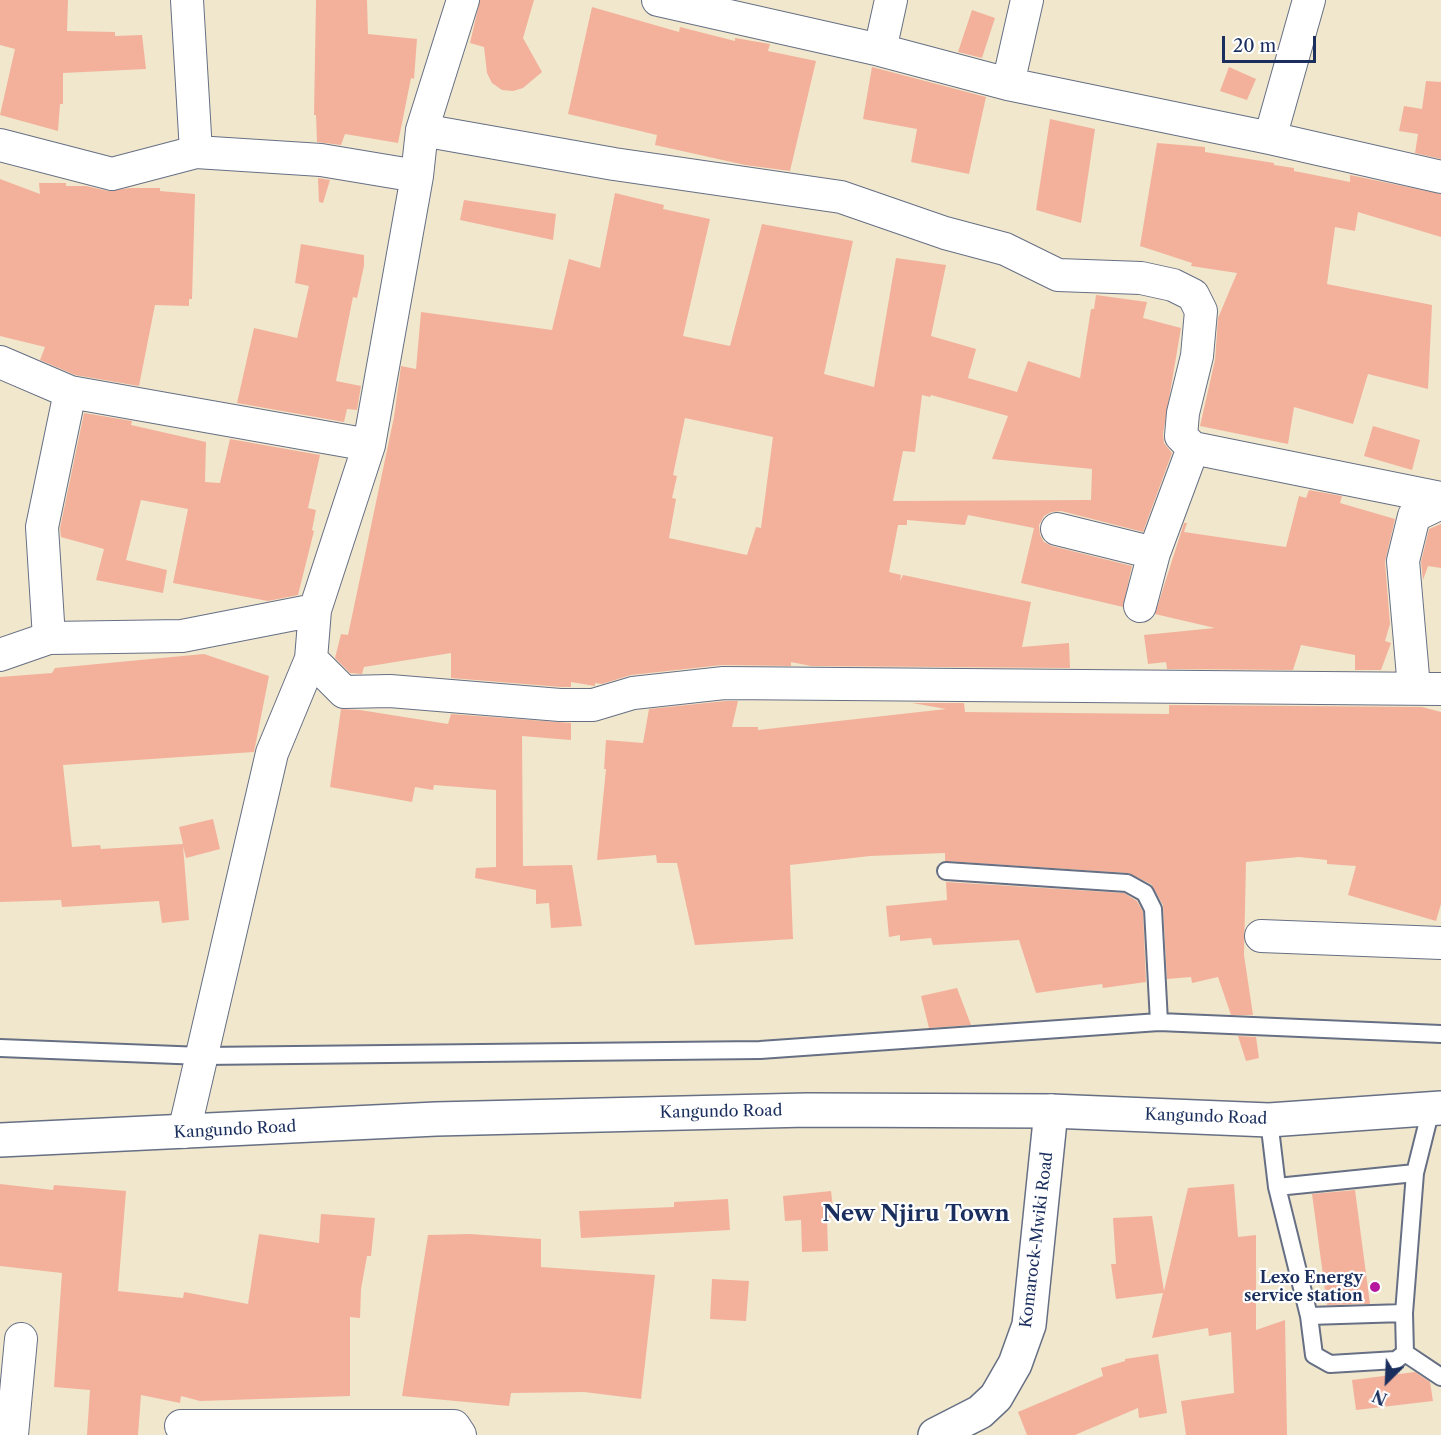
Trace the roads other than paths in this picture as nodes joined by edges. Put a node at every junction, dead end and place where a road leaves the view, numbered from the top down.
1 (187, 0) edge
2 (463, 0) edge
3 (891, 0) edge
4 (1027, 0) edge
5 (1309, 0) edge
6 (675, 2) edge
7 (880, 50) junction
8 (1008, 84) junction
9 (422, 130) junction
10 (1270, 138) junction
11 (0, 146) edge
12 (196, 152) junction
13 (417, 176) junction
14 (1441, 177) edge
15 (0, 362) edge
16 (70, 392) junction
17 (369, 445) junction
18 (1193, 448) junction
19 (1441, 498) edge
20 (1441, 503) edge
21 (1057, 529) dead end
22 (1154, 553) junction
23 (1140, 606) dead end
24 (315, 610) junction
25 (49, 638) junction
26 (0, 655) edge
27 (311, 659) junction
28 (1427, 688) edge
29 (946, 871) dead end
30 (1261, 936) dead end
31 (1441, 943) edge
32 (1160, 1022) junction
33 (1441, 1034) edge
34 (0, 1048) edge
35 (202, 1056) junction
36 (1436, 1108) edge
37 (1052, 1111) junction
38 (1269, 1120) junction
39 (184, 1132) junction
40 (0, 1140) edge
41 (1415, 1173) junction
42 (1277, 1186) junction
43 (1404, 1312) junction
44 (1309, 1316) junction
45 (21, 1339) dead end
46 (1405, 1353) junction
47 (1441, 1377) edge
48 (181, 1426) dead end
49 (950, 1432) edge
50 (12, 1435) edge
51 (460, 1435) edge

1 - 12 street
2 - 9 street
3 - 7 street
4 - 8 street
5 - 10 street
6 - 7 street
7 - 8 street
8 - 10 street
9 - 13 street
9 - 18 street
10 - 14 street
11 - 12 street
12 - 13 street
13 - 17 street
15 - 16 street
16 - 17 street
16 - 25 street
17 - 24 street
18 - 19 street
18 - 22 street
20 - 28 street
21 - 22 street
22 - 23 street
24 - 25 street
24 - 27 street
25 - 26 street
27 - 28 street
27 - 35 street
29 - 32 lane
30 - 31 street
32 - 33 lane
32 - 35 lane
34 - 35 lane
35 - 39 street
36 - 38 main road, Kangundo Road
36 - 41 lane
37 - 38 main road, Kangundo Road
37 - 39 main road, Kangundo Road
37 - 49 main road, Komarock-Mwiki Road
38 - 42 lane
39 - 40 main road, Kangundo Road
41 - 42 lane
41 - 43 lane
42 - 44 lane
43 - 44 lane
43 - 46 lane
44 - 46 lane
45 - 50 street
46 - 47 lane
48 - 51 street

